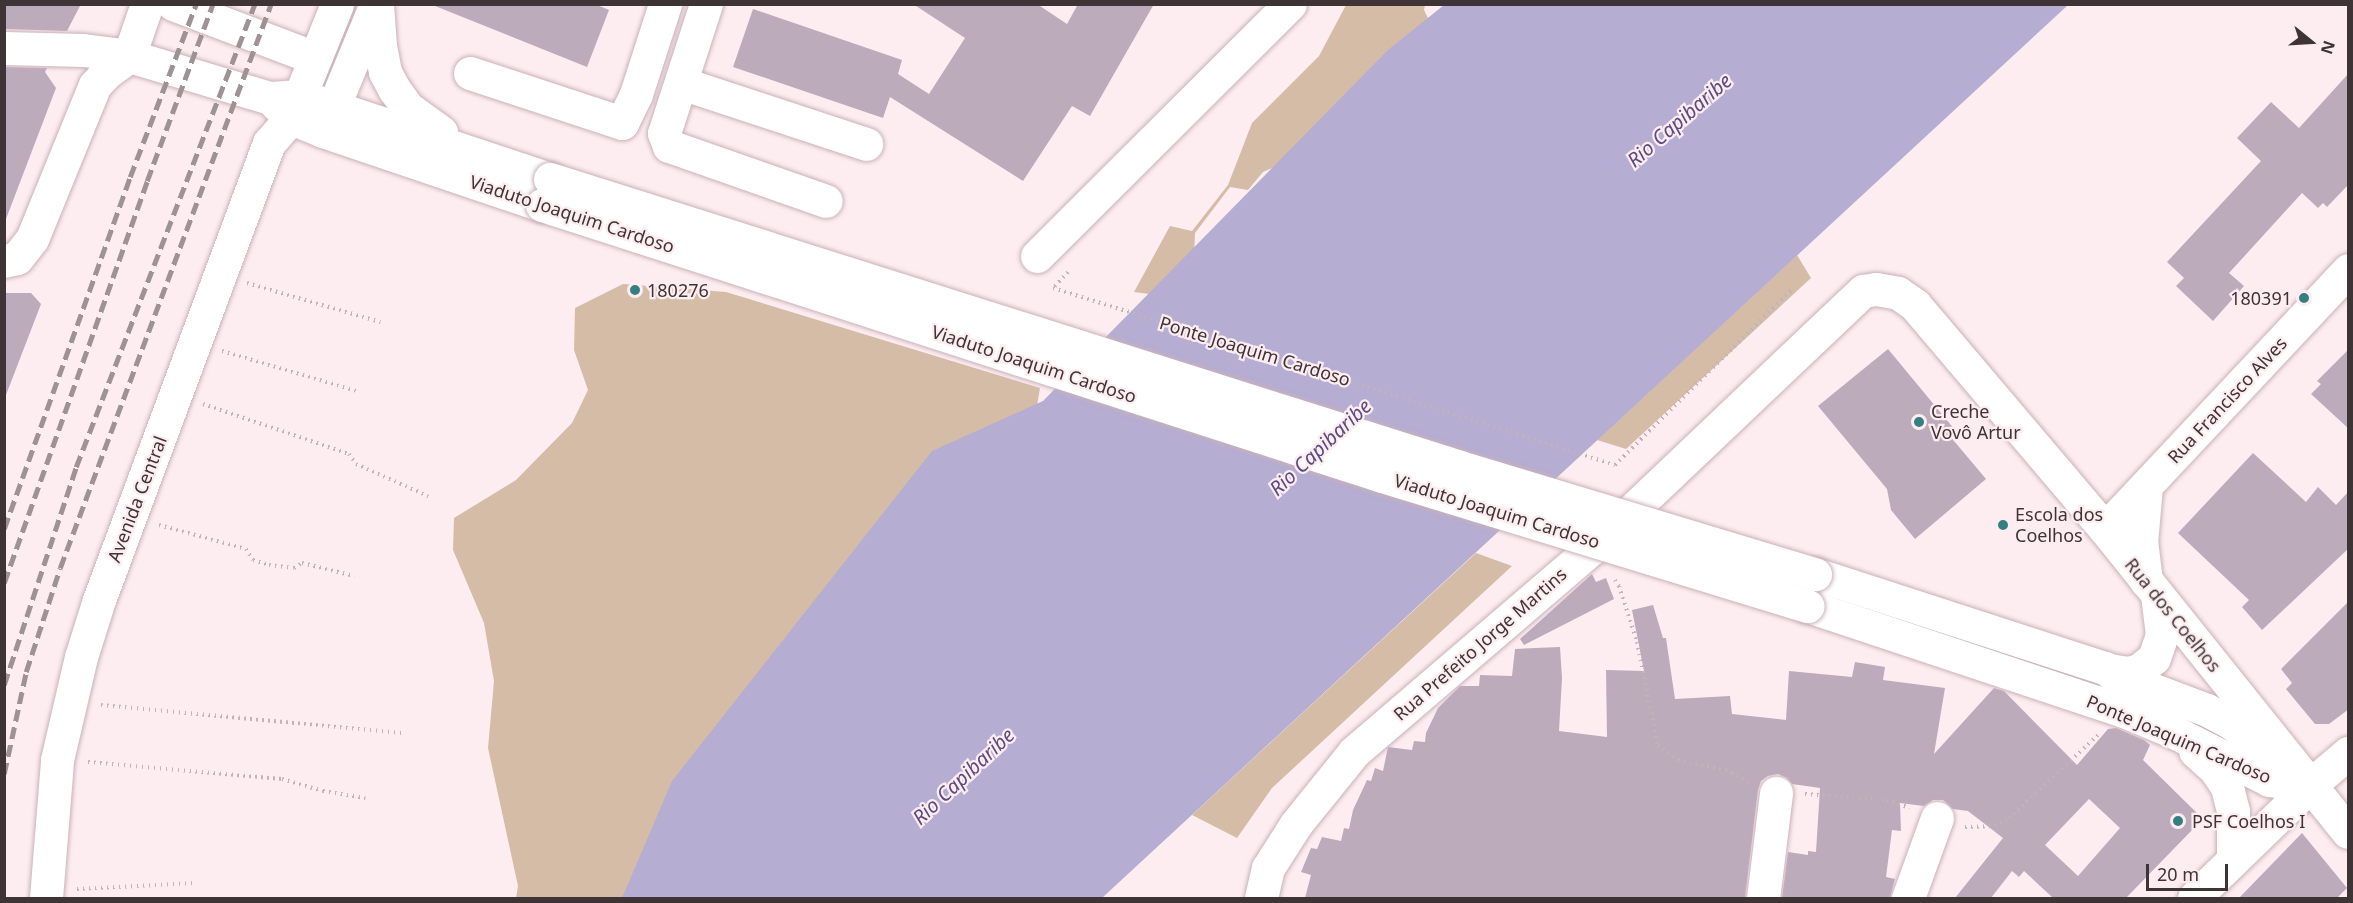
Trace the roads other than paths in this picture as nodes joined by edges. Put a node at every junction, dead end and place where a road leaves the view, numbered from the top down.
1 (147, 4) edge
2 (173, 4) edge
3 (337, 4) edge
4 (376, 4) edge
5 (665, 4) edge
6 (706, 4) edge
7 (1290, 4) edge
8 (4, 48) edge
9 (129, 56) junction
10 (315, 58) junction
11 (470, 73) dead end
12 (681, 83) junction
13 (287, 104) junction
14 (328, 118) junction
15 (866, 144) dead end
16 (497, 160) junction
17 (546, 192) junction
18 (826, 201) dead end
19 (1037, 256) dead end
20 (4, 261) edge
21 (2349, 270) edge
22 (1898, 293) joint
23 (2146, 486) junction
24 (2105, 529) junction
25 (1815, 574) joint
26 (2151, 588) junction
27 (1808, 606) joint
28 (2105, 668) junction
29 (2176, 733) junction
30 (2349, 753) edge
31 (2310, 785) junction
32 (1776, 793) road end
33 (1937, 818) road end
34 (2349, 832) edge
35 (2233, 858) junction
36 (46, 895) edge
37 (1261, 898) edge
38 (1763, 898) edge
39 (1908, 898) edge
40 (2194, 898) edge

1 - 9 street
2 - 10 street
3 - 10 street, Avenida Central
4 - 14 street
4 - 16 street
5 - 11 street
6 - 12 street
7 - 19 street
8 - 9 street, Viaduto Joaquim Cardoso
9 - 13 street, Viaduto Joaquim Cardoso
9 - 20 street
10 - 13 street, Avenida Central
12 - 15 street
12 - 18 street
13 - 14 street, Viaduto Joaquim Cardoso
13 - 36 street, Avenida Central
14 - 16 street, Viaduto Joaquim Cardoso
14 - 17 street, Viaduto Joaquim Cardoso
16 - 17 street, Viaduto Joaquim Cardoso
17 - 25 street, Viaduto Joaquim Cardoso, bridge
17 - 27 street, Viaduto Joaquim Cardoso, bridge
21 - 23 street, Rua Francisco Alves
22 - 24 street, Rua dos Coelhos
22 - 37 street, Rua Prefeito Jorge Martins
23 - 24 street, Rua Francisco Alves
23 - 26 street
24 - 26 street, Rua dos Coelhos
25 - 28 street, Ponte Joaquim Cardoso
26 - 28 street
26 - 31 street, Rua dos Coelhos
27 - 29 street, Ponte Joaquim Cardoso
28 - 31 street, Ponte Joaquim Cardoso
29 - 31 street, Ponte Joaquim Cardoso
29 - 35 street
30 - 31 street
31 - 34 street, Rua dos Coelhos
31 - 35 street
32 - 38 street
33 - 39 street
35 - 40 street

